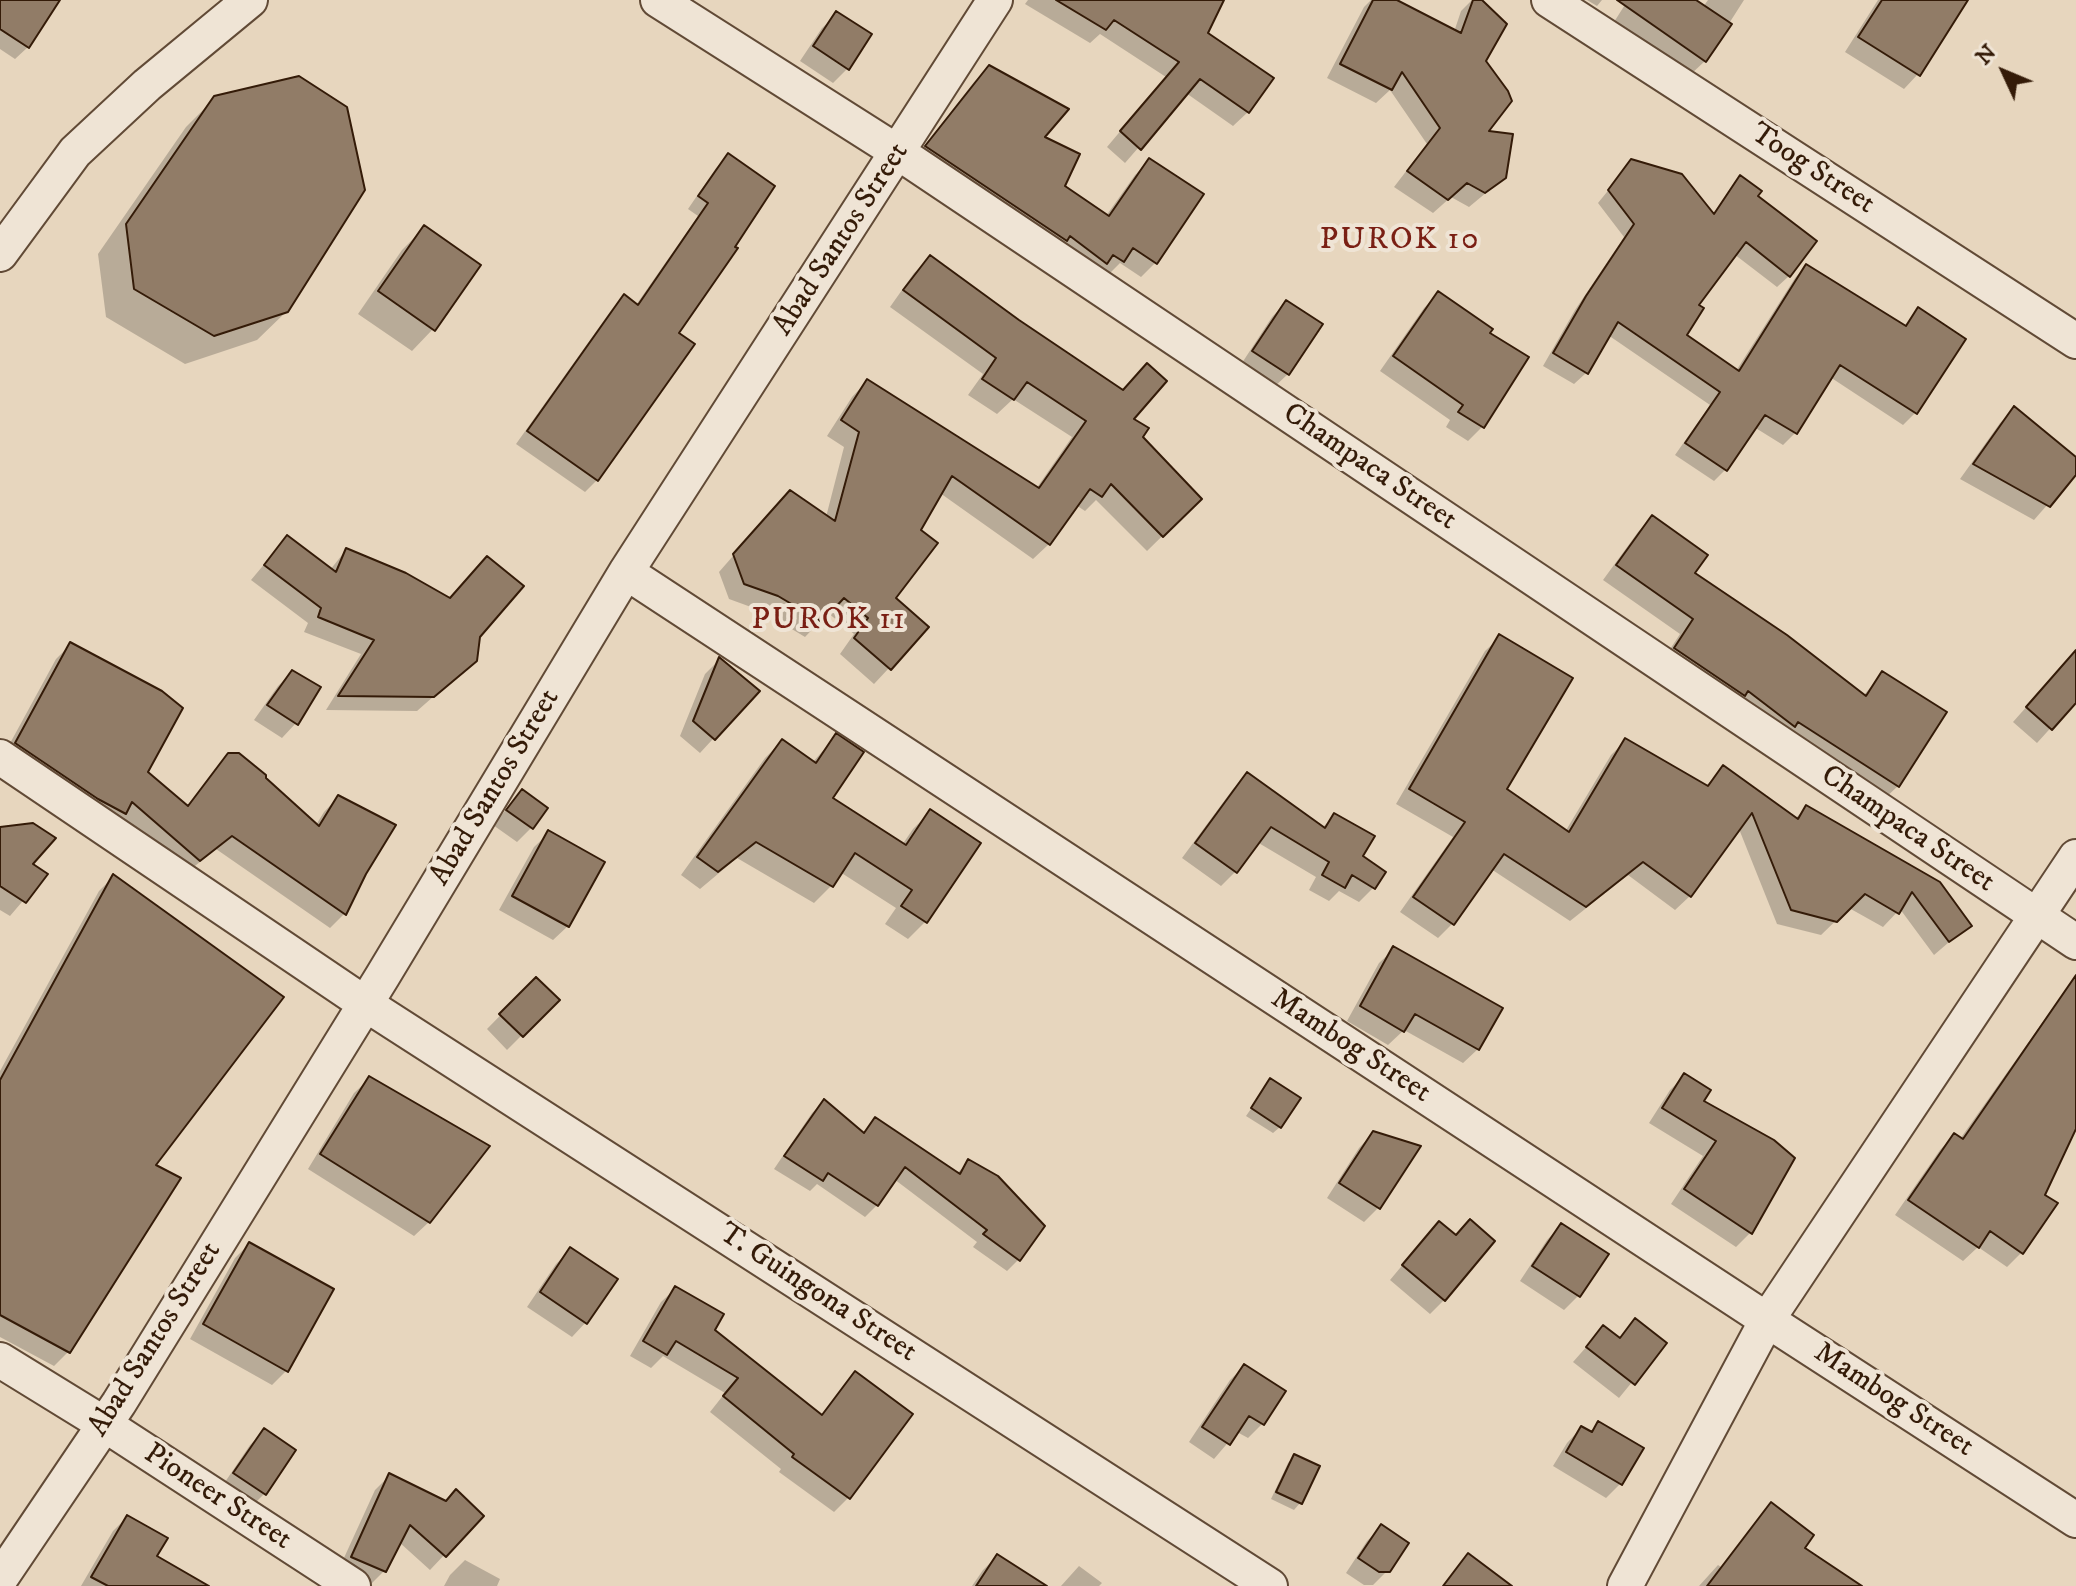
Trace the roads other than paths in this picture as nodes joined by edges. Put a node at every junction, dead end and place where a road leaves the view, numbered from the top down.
1 (250, 0) edge
2 (658, 0) edge
3 (995, 0) edge
4 (1549, 0) edge
5 (899, 153) junction
6 (0, 254) edge
7 (2076, 341) edge
8 (626, 572) junction
9 (0, 757) edge
10 (2076, 857) edge
11 (2036, 916) junction
12 (2076, 942) edge
13 (364, 1003) junction
14 (1767, 1320) junction
15 (0, 1360) edge
16 (104, 1424) junction
17 (2076, 1520) edge
18 (0, 1579) edge
19 (353, 1586) edge
20 (1270, 1586) edge
21 (1625, 1586) edge

1 - 6 street
2 - 5 street, Champaca Street
3 - 5 street, Abad Santos Street
4 - 7 street, Toog Street
5 - 8 street, Abad Santos Street
5 - 11 street, Champaca Street
8 - 13 street, Abad Santos Street
8 - 14 street, Mambog Street
9 - 13 street, T. Guingona Street
10 - 11 street
11 - 12 street, Champaca Street
11 - 14 street
13 - 16 street, Abad Santos Street
13 - 20 street, T. Guingona Street
14 - 17 street, Mambog Street
14 - 21 street
15 - 16 street, Pioneer Street
16 - 18 street, Abad Santos Street
16 - 19 street, Pioneer Street

